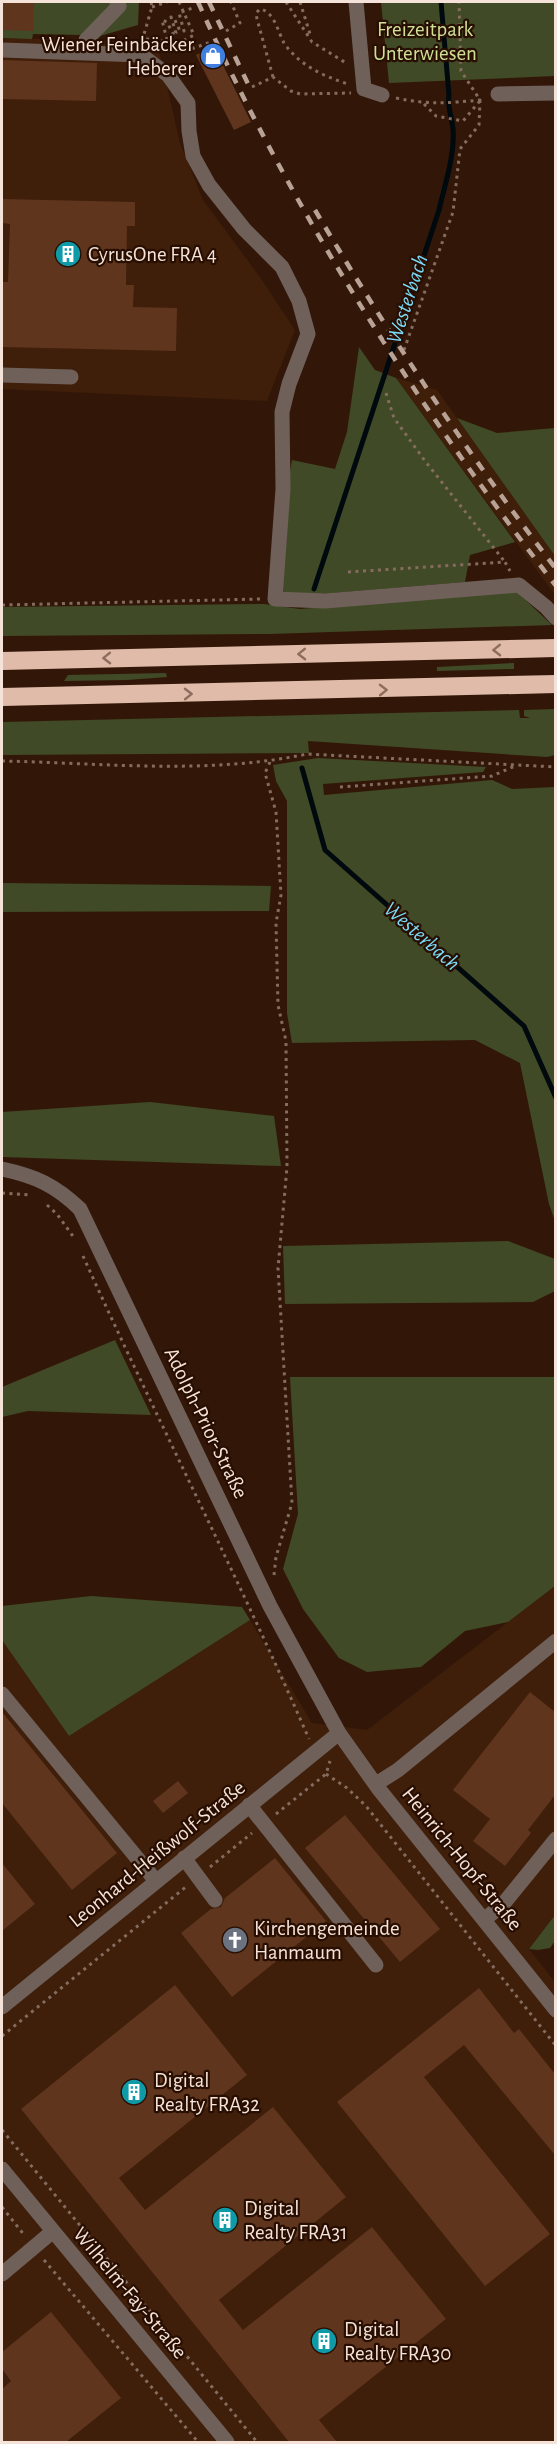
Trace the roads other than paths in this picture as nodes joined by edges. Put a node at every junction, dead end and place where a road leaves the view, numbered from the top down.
1 (117, 2) edge
2 (356, 2) edge
3 (2, 50) edge
4 (85, 52) junction
5 (555, 93) edge
6 (498, 94) dead end
7 (382, 95) road end
8 (2, 375) edge
9 (71, 377) dead end
10 (555, 618) edge
11 (555, 648) edge
12 (2, 661) edge
13 (555, 684) edge
14 (2, 697) edge
15 (2, 1169) edge
16 (555, 1641) edge
17 (2, 1694) edge
18 (339, 1733) junction
19 (376, 1784) junction
20 (249, 1805) junction
21 (555, 1839) edge
22 (184, 1858) junction
23 (156, 1881) junction
24 (215, 1900) dead end
25 (484, 1920) junction
26 (376, 1965) dead end
27 (2, 2007) edge
28 (555, 2010) edge
29 (2, 2169) edge
30 (52, 2232) junction
31 (2, 2274) edge
32 (226, 2442) edge

1 - 4 street
2 - 7 street
3 - 4 street
4 - 10 street
5 - 6 street
8 - 9 street
11 -> 12 highway
14 -> 13 highway
15 - 18 street, Adolph-Prior-Straße
16 - 19 street
17 - 23 street
18 - 19 street, Heinrich-Hopf-Straße
18 - 20 street, Leonhard-Heißwolf-Straße
19 - 25 street, Heinrich-Hopf-Straße
20 - 22 street, Leonhard-Heißwolf-Straße
20 - 26 street
21 - 25 street
22 - 23 street, Leonhard-Heißwolf-Straße
22 - 24 street
23 - 27 street, Leonhard-Heißwolf-Straße
25 - 28 street, Heinrich-Hopf-Straße
29 - 30 street, Wilhelm-Fay-Straße
30 - 31 street
30 - 32 street, Wilhelm-Fay-Straße

